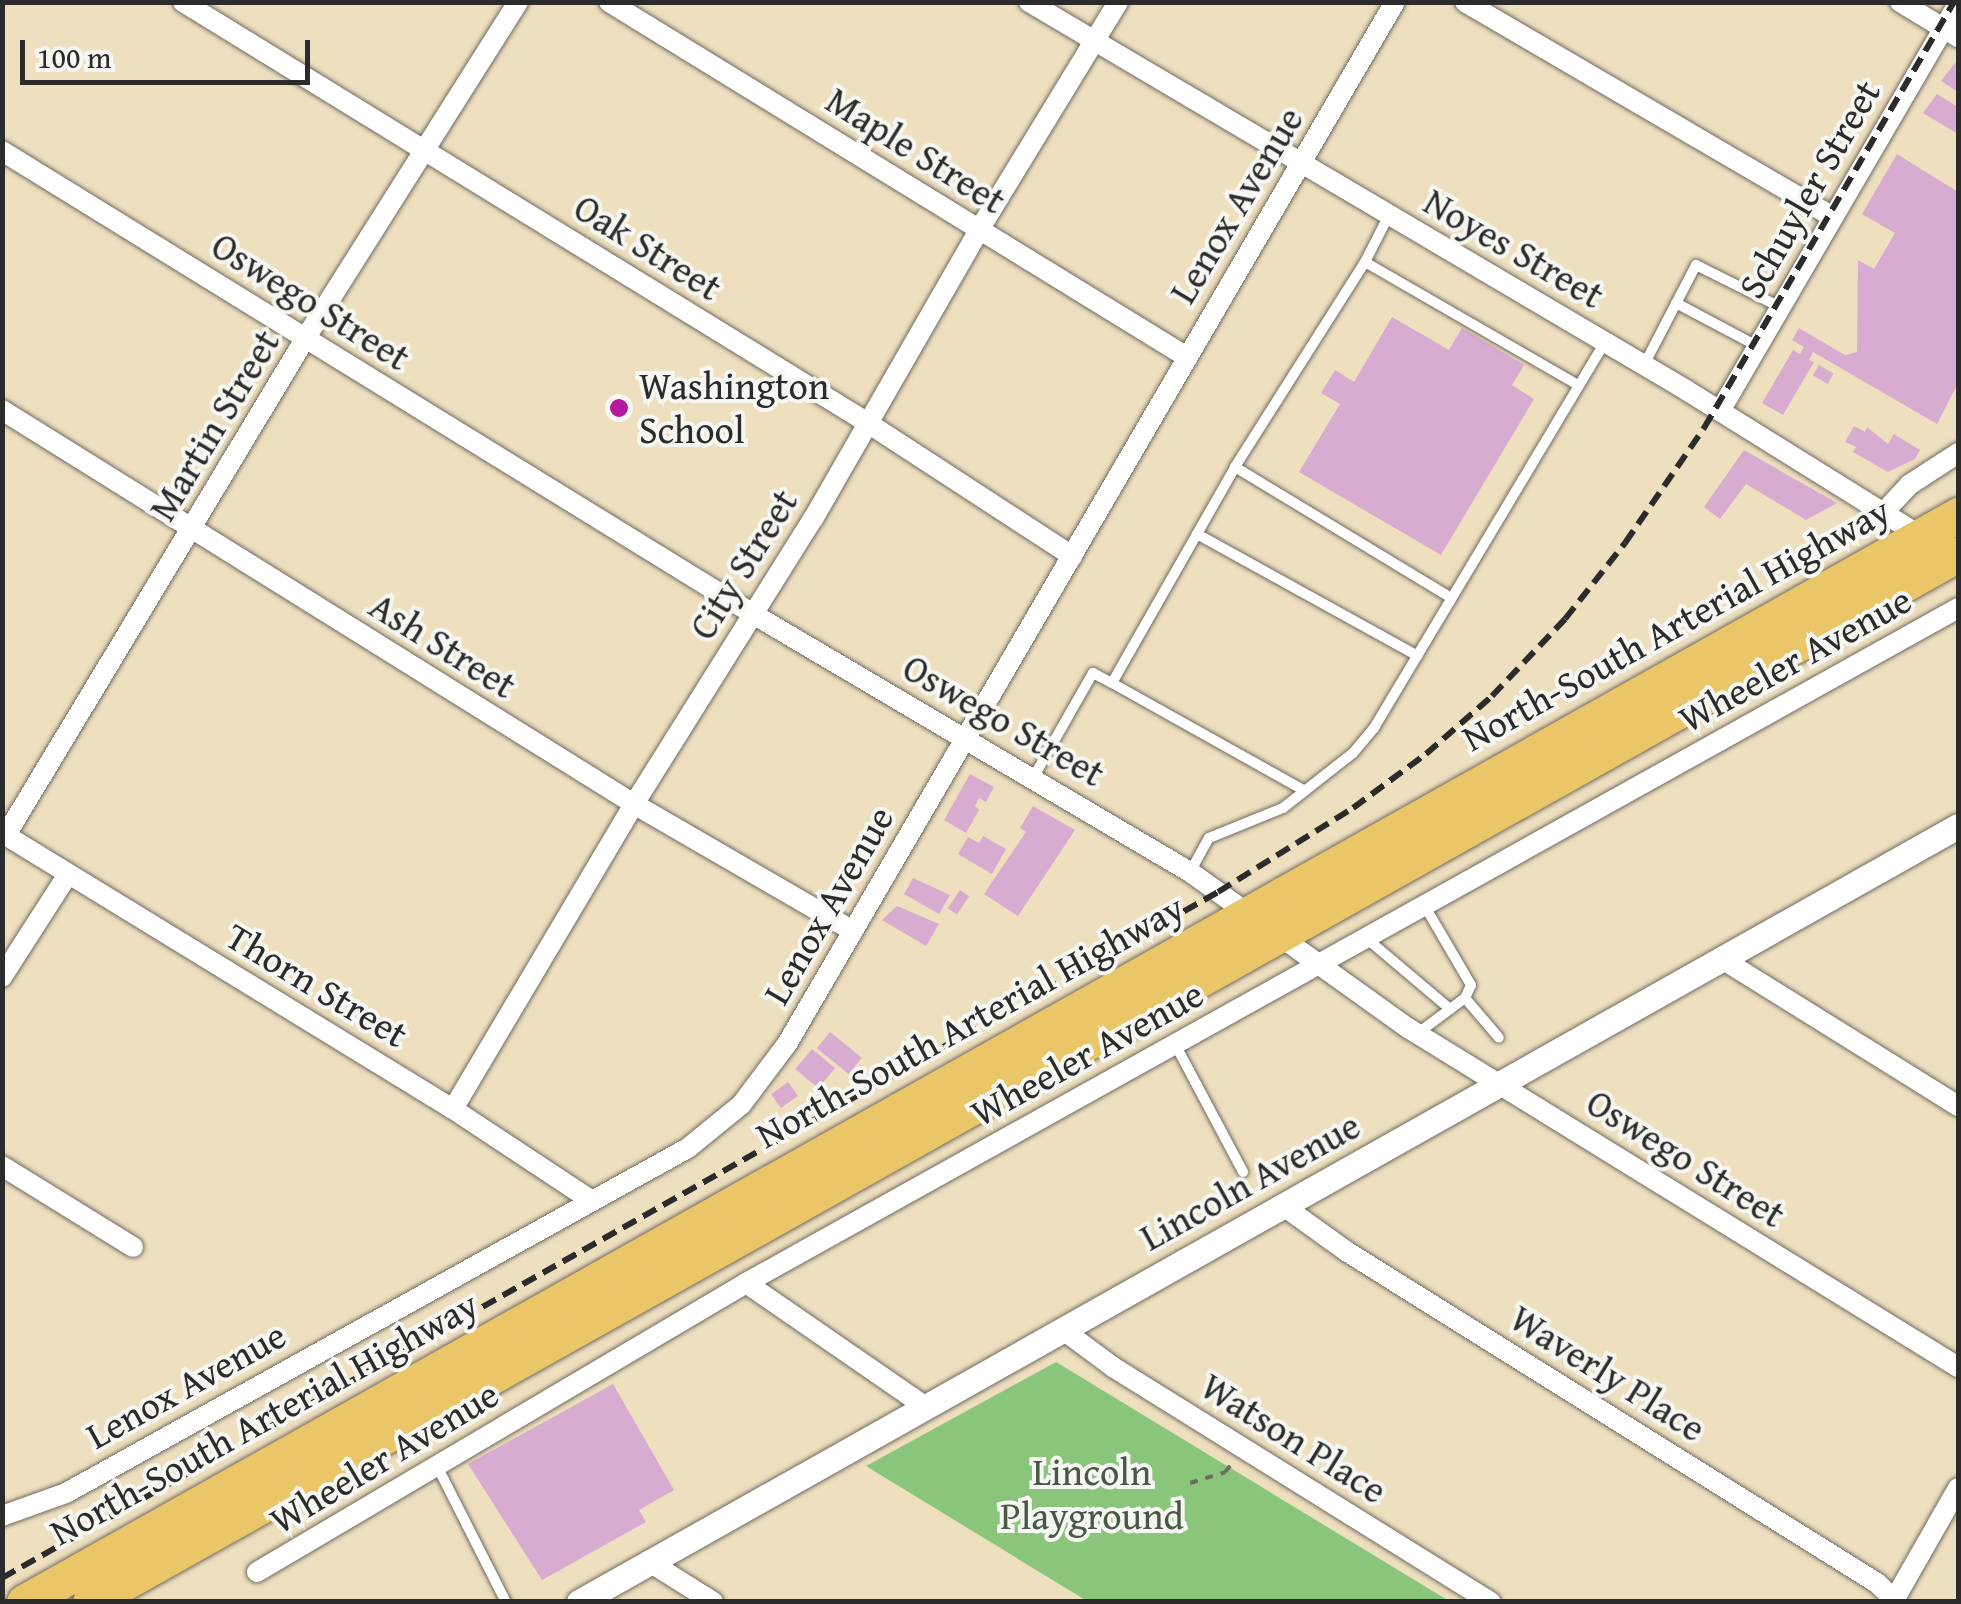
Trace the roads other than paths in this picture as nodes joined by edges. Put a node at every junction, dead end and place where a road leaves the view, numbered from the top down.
1 (184, 2) edge
2 (518, 2) edge
3 (608, 2) edge
4 (1029, 2) edge
5 (1118, 2) edge
6 (1395, 2) edge
7 (1465, 2) edge
8 (1900, 2) edge
9 (1958, 3) edge
10 (1951, 33) edge
11 (1095, 43) junction
12 (2, 151) edge
13 (428, 152) junction
14 (1302, 164) junction
15 (1389, 215) junction
16 (1833, 217) junction
17 (979, 230) junction
18 (1364, 262) junction
19 (1676, 303) junction
20 (1780, 308) junction
21 (306, 340) junction
22 (1605, 342) junction
23 (1758, 346) junction
24 (1187, 356) junction
25 (1644, 365) junction
26 (1578, 385) junction
27 (2, 410) edge
28 (1720, 410) junction
29 (868, 422) junction
30 (1958, 453) edge
31 (1235, 467) junction
32 (1886, 512) junction
33 (1958, 515) edge
34 (191, 529) junction
35 (1197, 534) junction
36 (1921, 536) junction
37 (1072, 556) junction
38 (1956, 558) edge
39 (1450, 598) junction
40 (1958, 608) edge
41 (753, 614) junction
42 (1418, 656) junction
43 (1112, 684) junction
44 (966, 739) junction
45 (1033, 778) junction
46 (1305, 791) junction
47 (634, 804) junction
48 (4, 834) edge
49 (1953, 835) edge
50 (1190, 872) junction
51 (68, 874) junction
52 (1424, 905) junction
53 (1246, 914) junction
54 (852, 930) junction
55 (1277, 937) junction
56 (1365, 937) junction
57 (1722, 959) junction
58 (1316, 964) junction
59 (2, 977) edge
60 (1464, 998) junction
61 (1450, 1010) junction
62 (1417, 1033) junction
63 (1499, 1038) dead end
64 (1175, 1043) junction
65 (1500, 1084) junction
66 (1958, 1106) edge
67 (453, 1109) junction
68 (2, 1166) edge
69 (1243, 1172) dead end
70 (592, 1201) junction
71 (1282, 1205) junction
72 (132, 1247) dead end
73 (746, 1283) junction
74 (1063, 1330) junction
75 (1958, 1367) edge
76 (927, 1408) junction
77 (436, 1466) junction
78 (1958, 1488) edge
79 (2, 1516) edge
80 (648, 1561) junction
81 (257, 1572) dead end
82 (1895, 1601) edge
83 (24, 1602) edge
84 (90, 1602) edge
85 (506, 1602) edge
86 (579, 1602) edge
87 (712, 1602) edge
88 (1491, 1602) edge

1 - 13 street, Oak Street
2 - 13 street, Martin Street
3 - 17 street, Maple Street
4 - 11 street, Noyes Street
5 - 11 street, City Street
6 - 14 street, Lenox Avenue
7 - 16 street
8 - 10 street
9 - 10 street, Schuyler Street
10 - 16 street, Schuyler Street
11 - 14 street, Noyes Street
11 - 17 street, City Street
12 - 21 street, Oswego Street
13 - 21 street, Martin Street
13 - 29 street, Oak Street
14 - 15 street, Noyes Street
14 - 24 street, Lenox Avenue
15 - 18 lane
15 - 22 street, Noyes Street
16 - 20 street, Schuyler Street
17 - 24 street, Maple Street
17 - 29 street, City Street
18 - 26 lane
18 - 31 lane
19 - 20 lane
19 - 23 lane
19 - 25 lane
20 - 23 street, Schuyler Street
21 - 34 street, Martin Street
21 - 41 street, Oswego Street
22 - 25 street, Noyes Street
22 - 26 lane
23 - 28 street, Schuyler Street
24 - 37 street, Lenox Avenue
25 - 28 street, Noyes Street
26 - 39 lane
27 - 34 street, Ash Street
28 - 32 street, Noyes Street
29 - 37 street, Oak Street
29 - 41 street, City Street
30 - 32 street
31 - 35 lane
31 - 39 lane
32 - 36 street, Noyes Street
33 - 36 highway, North-South Arterial Highway
34 - 47 street, Ash Street
34 - 48 street, Martin Street
35 - 42 lane
35 - 43 lane
36 - 38 street, Noyes Street
36 - 53 highway, North-South Arterial Highway
37 - 44 street, Lenox Avenue
38 - 55 highway, North-South Arterial Highway
39 - 42 lane
40 - 52 street, Wheeler Avenue
41 - 44 street, Oswego Street
41 - 47 street, City Street
42 - 46 lane
43 - 45 lane
43 - 46 lane
44 - 45 street, Oswego Street
44 - 54 street, Lenox Avenue
45 - 50 street, Oswego Street
46 - 50 lane
47 - 54 street, Ash Street
47 - 67 street, City Street
48 - 51 street, Thorn Street
49 - 57 street, Lincoln Avenue
50 - 53 street, Oswego Street
51 - 59 street
51 - 67 street, Thorn Street
52 - 56 street, Wheeler Avenue
52 - 60 lane
53 - 55 street, Oswego Street
53 - 83 highway, North-South Arterial Highway
54 - 70 street, Lenox Avenue
55 - 58 street, Oswego Street
55 - 84 highway, North-South Arterial Highway
56 - 58 street, Wheeler Avenue
56 - 61 lane
57 - 65 street, Lincoln Avenue
57 - 66 street
58 - 62 street, Oswego Street
58 - 64 street, Wheeler Avenue
60 - 61 lane
60 - 63 lane
61 - 62 lane
62 - 65 street, Oswego Street
64 - 69 lane
64 - 73 street, Wheeler Avenue
65 - 71 street, Lincoln Avenue
65 - 75 street, Oswego Street
67 - 70 street, Thorn Street
68 - 72 street
70 - 79 street, Lenox Avenue
71 - 74 street, Lincoln Avenue
71 - 82 street, Waverly Place
73 - 76 street
73 - 77 street, Wheeler Avenue
74 - 76 street, Lincoln Avenue
74 - 88 street, Watson Place
76 - 80 street, Lincoln Avenue
77 - 81 street, Wheeler Avenue
77 - 85 lane
78 - 82 street
80 - 86 street, Lincoln Avenue
80 - 87 street

